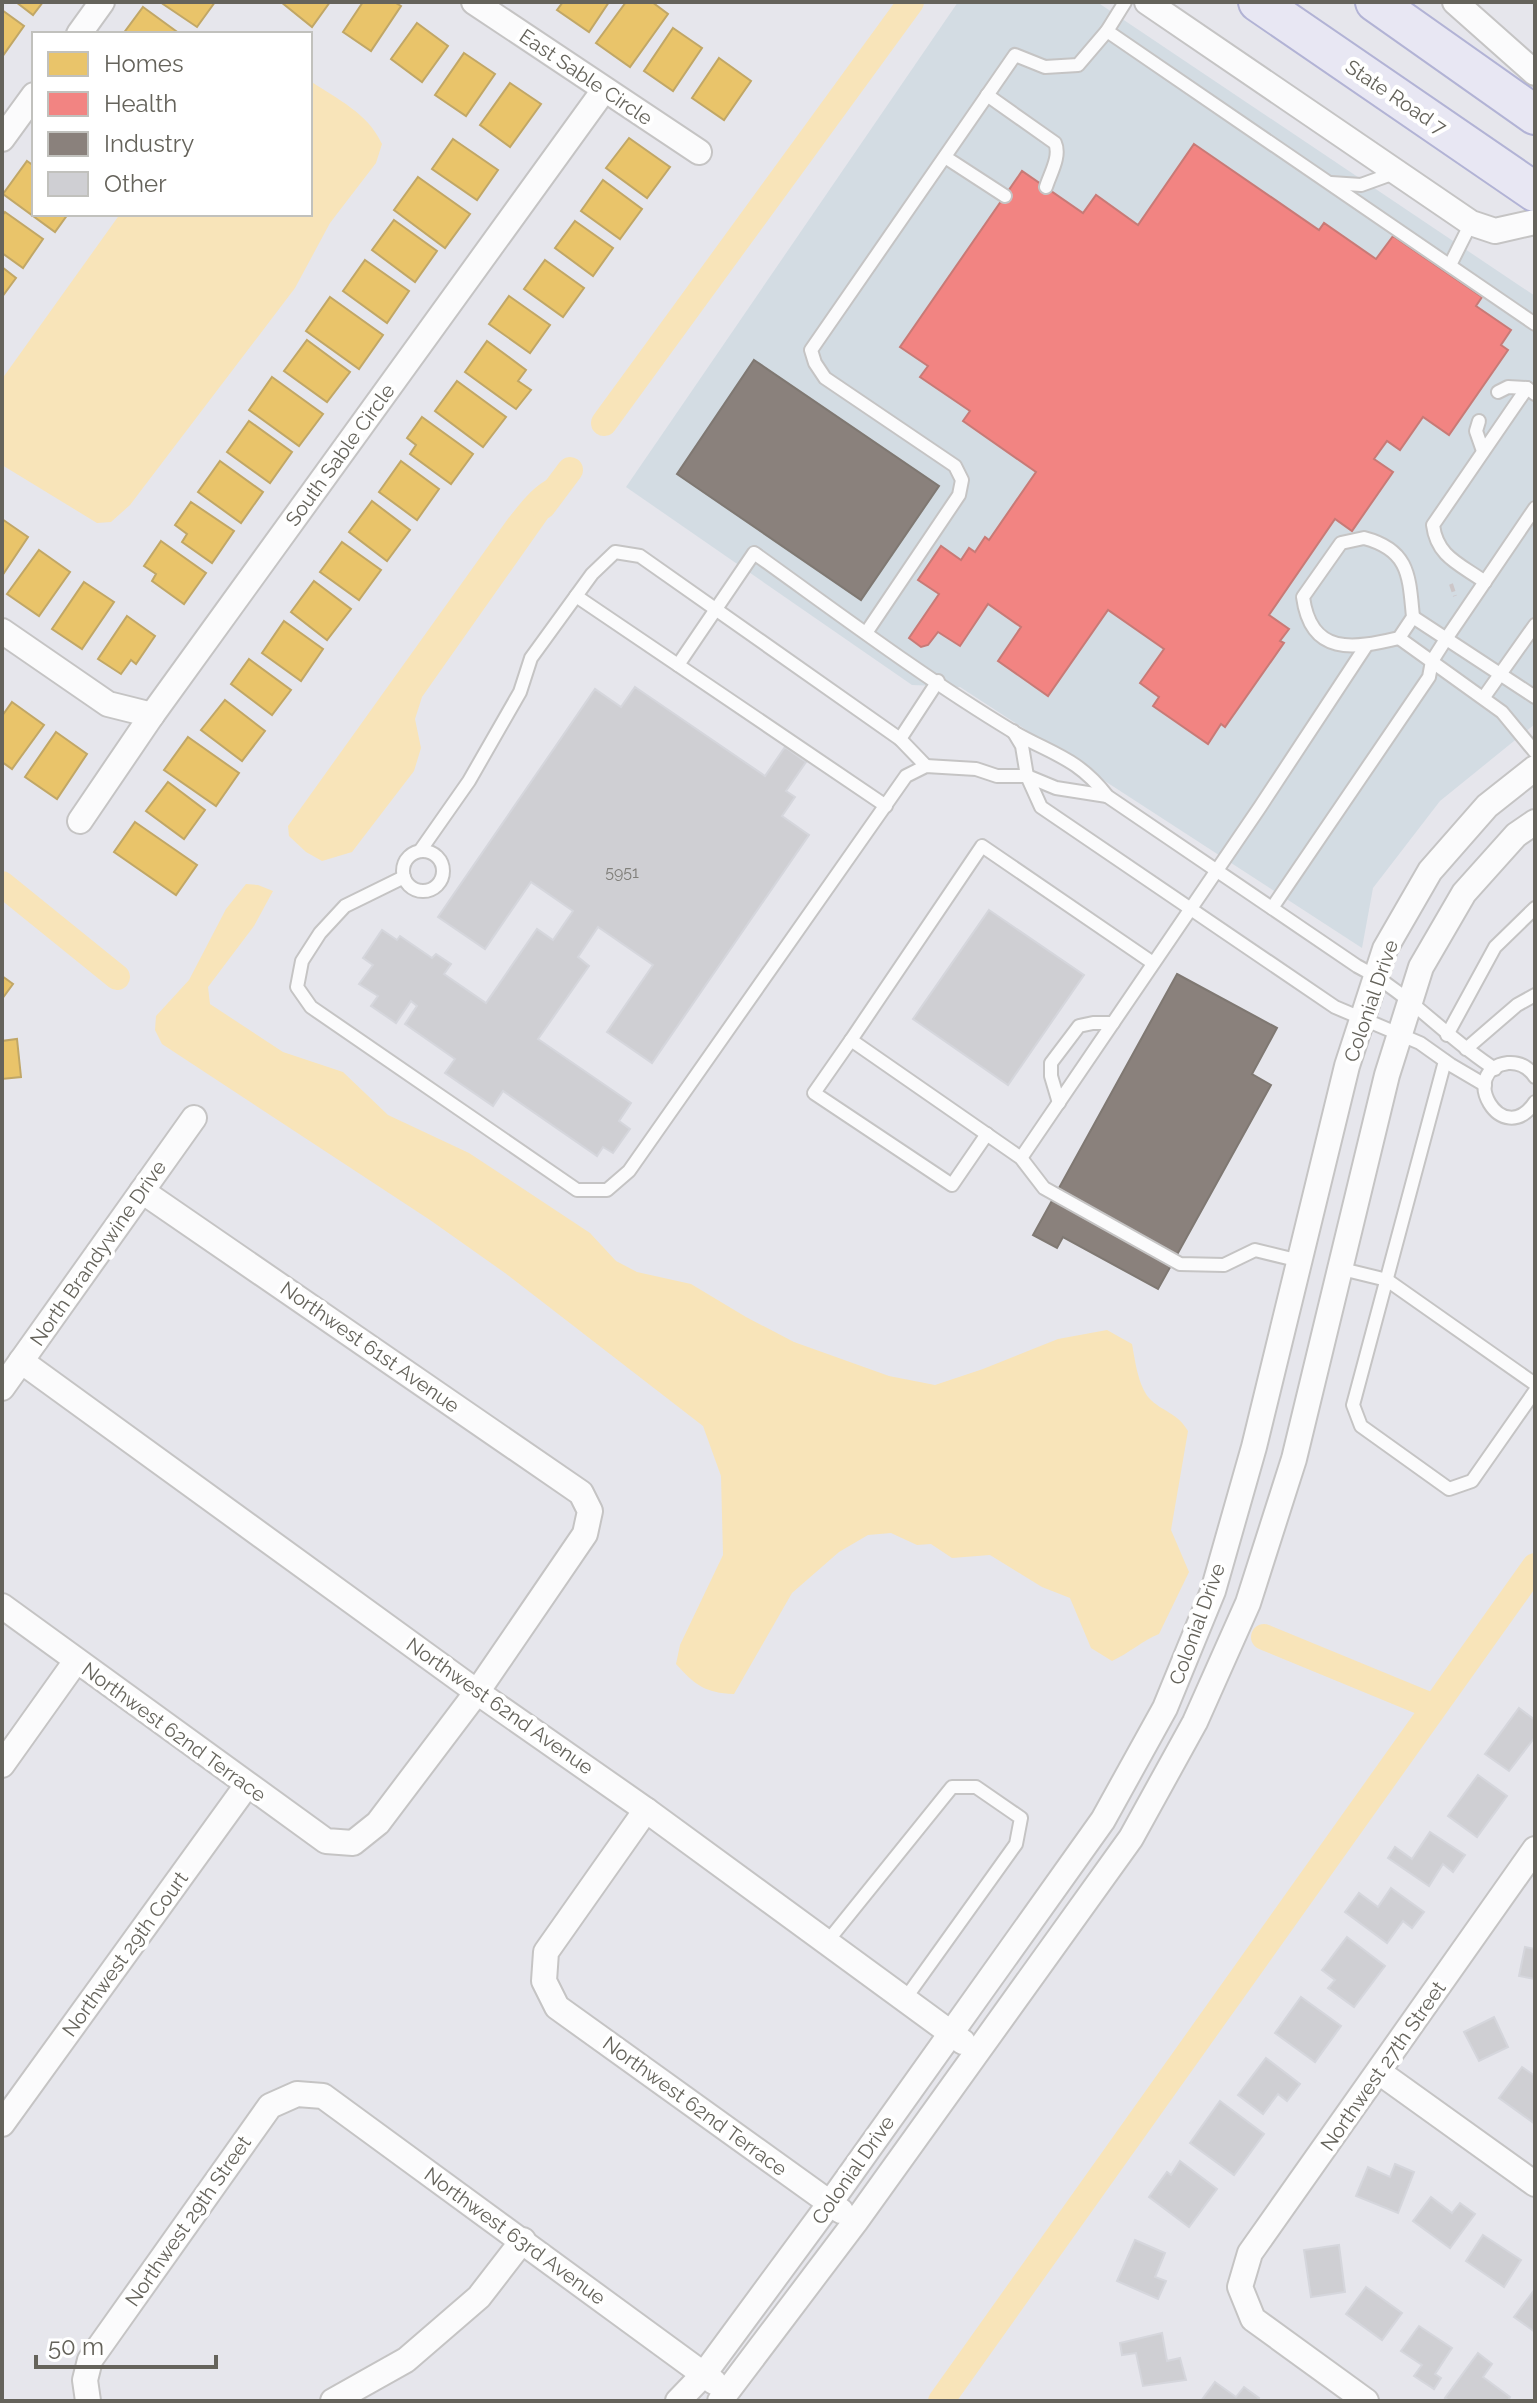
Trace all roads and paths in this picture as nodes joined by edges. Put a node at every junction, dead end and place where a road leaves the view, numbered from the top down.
1 (102, 2) edge
2 (474, 2) edge
3 (1125, 2) edge
4 (1147, 2) edge
5 (1258, 2) edge
6 (1375, 2) edge
7 (1455, 2) edge
8 (1107, 31) junction
9 (80, 32) edge
10 (1535, 73) edge
11 (604, 90) junction
12 (987, 95) junction
13 (32, 98) edge
14 (1535, 115) edge
15 (2, 139) edge
16 (699, 152) dead end
17 (945, 157) junction
18 (1397, 172) junction
19 (1328, 182) junction
20 (1046, 187) dead end
21 (1535, 192) edge
22 (1005, 196) dead end
23 (1535, 222) edge
24 (1471, 223) junction
25 (1450, 265) junction
26 (1535, 324) edge
27 (1531, 391) edge
28 (1498, 392) dead end
29 (1479, 421) dead end
30 (1483, 451) junction
31 (1535, 508) edge
32 (1485, 582) junction
33 (576, 596) junction
34 (716, 609) junction
35 (1413, 617) junction
36 (1535, 625) edge
37 (2, 631) edge
38 (866, 633) junction
39 (1399, 638) junction
40 (1446, 639) junction
41 (1366, 646) junction
42 (1432, 661) junction
43 (678, 665) junction
44 (1501, 676) junction
45 (938, 681) junction
46 (1484, 697) junction
47 (1535, 697) edge
48 (152, 715) junction
49 (1013, 731) junction
50 (900, 739) junction
51 (1535, 752) edge
52 (926, 766) junction
53 (1535, 768) edge
54 (1027, 776) junction
55 (1107, 796) junction
56 (886, 806) junction
57 (80, 821) dead end
58 (1535, 822) edge
59 (420, 851) junction
60 (1216, 870) junction
61 (404, 877) junction
62 (1191, 907) junction
63 (1272, 908) junction
64 (1535, 908) edge
65 (1153, 963) junction
66 (1376, 976) junction
67 (1535, 995) edge
68 (1409, 1002) junction
69 (1362, 1019) junction
70 (1113, 1023) junction
71 (1400, 1033) junction
72 (1447, 1035) junction
73 (851, 1040) junction
74 (1466, 1049) junction
75 (1445, 1061) junction
76 (1495, 1069) junction
77 (1535, 1077) edge
78 (1485, 1085) junction
79 (1535, 1102) edge
80 (1059, 1103) junction
81 (194, 1118) dead end
82 (987, 1134) junction
83 (1021, 1158) junction
84 (142, 1191) junction
85 (1300, 1261) junction
86 (1342, 1269) junction
87 (1387, 1280) junction
88 (21, 1361) junction
89 (1535, 1384) edge
90 (2, 1388) edge
91 (1535, 1391) edge
92 (1254, 1447) junction
93 (1294, 1459) junction
94 (1213, 1591) junction
95 (1248, 1603) junction
96 (2, 1606) edge
97 (76, 1661) junction
98 (477, 1692) junction
99 (2, 1765) edge
100 (247, 1785) junction
101 (646, 1810) junction
102 (1535, 1849) edge
103 (827, 1942) junction
104 (905, 1999) junction
105 (950, 2032) junction
106 (977, 2054) junction
107 (1379, 2072) junction
108 (297, 2094) joint
109 (2, 2124) edge
110 (1535, 2184) edge
111 (830, 2203) junction
112 (856, 2221) junction
113 (523, 2240) junction
114 (704, 2374) junction
115 (724, 2397) edge
116 (88, 2401) edge
117 (333, 2401) edge
118 (678, 2401) edge
119 (1366, 2401) edge

1 - 9 street
2 - 11 street, East Sable Circle
3 - 8 lane
4 - 18 street
5 - 21 main road, State Road 7
6 - 14 main road
7 - 10 street
8 - 12 lane
8 - 19 lane
11 - 16 street, East Sable Circle
11 - 48 street, South Sable Circle
12 - 17 lane
12 - 20 lane
13 - 15 street
17 - 22 lane
17 - 38 lane
18 - 19 lane
18 - 24 street
19 - 25 lane
23 - 24 street
24 - 25 lane
25 - 26 lane
27 - 28 lane
27 - 30 lane
29 - 30 lane
30 - 32 lane
31 - 32 lane
32 - 40 lane
33 - 34 lane
33 - 43 lane
33 - 59 lane
34 - 38 lane
34 - 43 lane
34 - 50 lane
35 - 39 lane
35 - 40 lane
35 - 41 lane
36 - 44 lane
37 - 48 street
38 - 45 lane
39 - 41 lane
39 - 42 lane
40 - 42 lane
40 - 44 lane
41 - 60 lane
42 - 46 lane
42 - 63 lane
43 - 56 lane
44 - 46 lane
44 - 47 lane
45 - 49 lane
45 - 50 lane
46 - 51 lane
48 - 57 street, South Sable Circle
49 - 54 lane
49 - 55 lane
50 - 52 lane
52 - 54 lane
52 - 56 lane
53 - 66 street, Colonial Drive
54 - 55 lane
54 - 62 lane
55 - 60 lane
56 - 61 lane
58 - 68 street, Colonial Drive
59 - 61 lane
59 - 61 lane
60 - 62 lane
60 - 63 lane
62 - 65 lane
62 - 69 lane
63 - 66 lane
64 - 72 lane
65 - 70 lane
65 - 73 lane
66 - 68 lane
66 - 69 street, Colonial Drive
67 - 74 lane
68 - 71 street, Colonial Drive
68 - 72 lane
69 - 71 lane
69 - 85 street, Colonial Drive
70 - 80 lane
70 - 80 lane
71 - 75 lane
71 - 86 street, Colonial Drive
72 - 74 lane
73 - 82 lane
73 - 82 lane
74 - 76 lane
75 - 78 lane
75 - 87 lane
76 - 77 lane
76 - 78 lane
78 - 79 lane
80 - 83 lane
81 - 84 street, North Brandywine Drive
82 - 83 lane
83 - 85 lane
84 - 88 street, North Brandywine Drive
84 - 98 street, Northwest 61st Avenue
85 - 86 street
85 - 92 street, Colonial Drive
86 - 87 lane
86 - 93 street, Colonial Drive
87 - 89 lane
87 - 91 lane
88 - 90 street, North Brandywine Drive
88 - 98 street, Northwest 62nd Avenue
92 - 93 street
92 - 94 street, Colonial Drive
93 - 95 street, Colonial Drive
94 - 95 street
94 - 105 street, Colonial Drive
95 - 106 street, Colonial Drive
96 - 97 street, Northwest 62nd Terrace
97 - 99 street
97 - 100 street, Northwest 62nd Terrace
98 - 100 street, Northwest 62nd Terrace
98 - 101 street, Northwest 62nd Avenue
100 - 109 street, Northwest 29th Court
101 - 103 street, Northwest 62nd Avenue
101 - 111 street, Northwest 62nd Terrace
102 - 107 street, Northwest 27th Street
103 - 104 street, Northwest 62nd Avenue
103 - 104 lane
104 - 105 street, Northwest 62nd Avenue
105 - 106 street, Northwest 62nd Avenue
105 - 111 street, Colonial Drive
106 - 112 street, Colonial Drive
107 - 110 street
107 - 119 street, Northwest 27th Street
108 - 113 street, Northwest 63rd Avenue
108 - 116 street, Northwest 29th Street
111 - 112 street, Northwest 62nd Terrace
111 - 114 street, Colonial Drive
112 - 115 street, Colonial Drive
113 - 114 street, Northwest 63rd Avenue
113 - 117 street
114 - 115 street, Northwest 63rd Avenue
114 - 118 street, Colonial Drive

